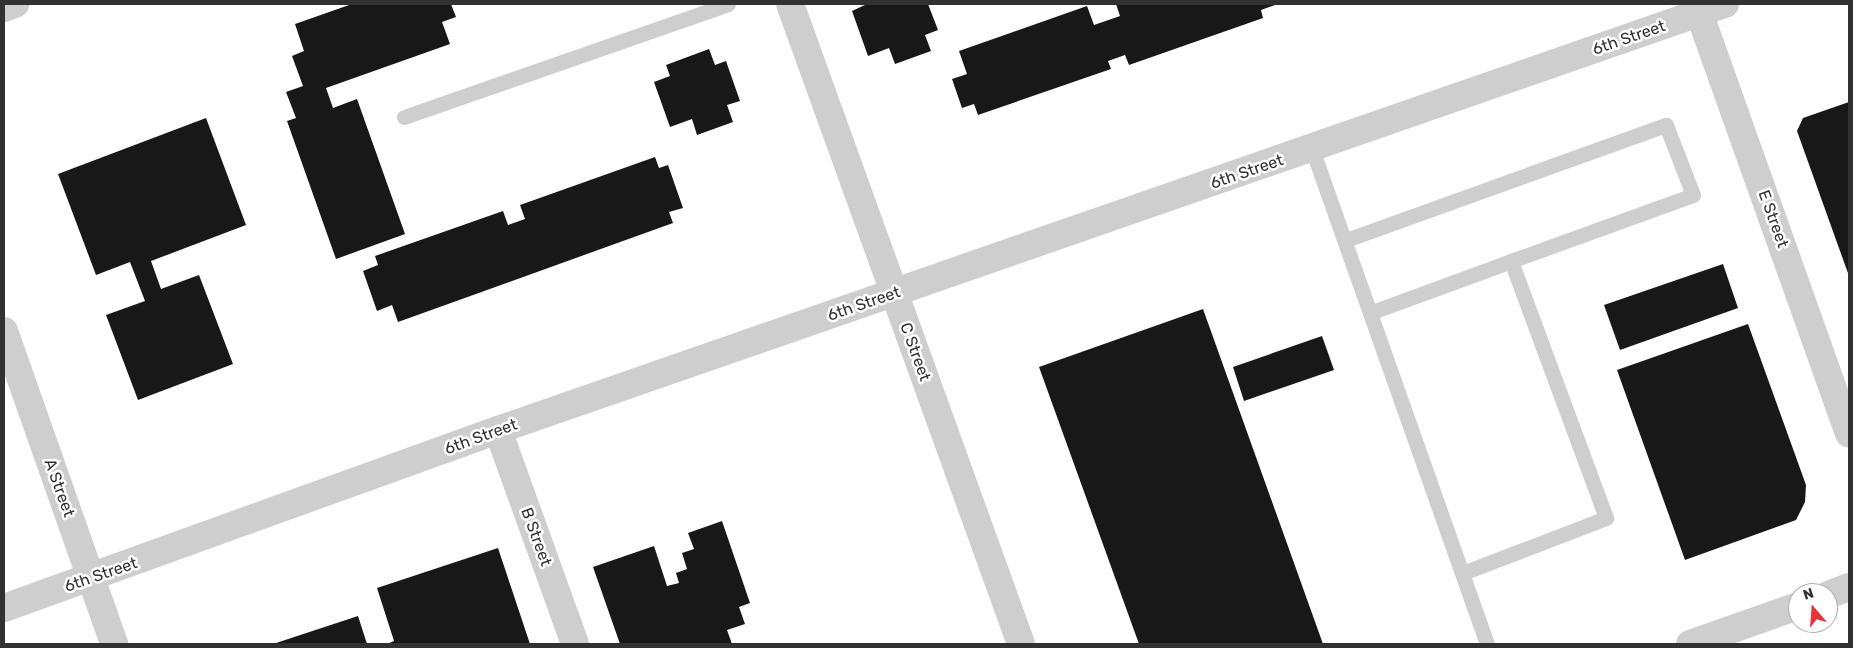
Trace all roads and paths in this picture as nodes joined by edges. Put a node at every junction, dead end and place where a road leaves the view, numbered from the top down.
1 (15, 4) edge
2 (728, 4) edge
3 (790, 4) edge
4 (1725, 4) edge
5 (4, 8) edge
6 (1697, 8) edge
7 (404, 117) dead end
8 (1312, 150) junction
9 (1346, 240) junction
10 (1511, 261) junction
11 (894, 294) junction
12 (1372, 312) junction
13 (4, 331) edge
14 (498, 430) junction
15 (1849, 434) edge
16 (1463, 573) junction
17 (92, 579) junction
18 (4, 608) edge
19 (1788, 610) edge
20 (114, 644) edge
21 (575, 644) edge
22 (1021, 644) edge
23 (1487, 644) edge
24 (1690, 644) edge

1 - 5 street
2 - 7 lane
3 - 11 street, C Street
4 - 6 street, 6th Street
6 - 8 street, 6th Street
6 - 15 street, E Street
8 - 9 lane
8 - 11 street, 6th Street
9 - 10 lane
9 - 12 lane
10 - 12 lane
10 - 16 lane
11 - 14 street, 6th Street
11 - 22 street, C Street
12 - 16 lane
13 - 17 street, A Street
14 - 17 street, 6th Street
14 - 21 street, B Street
16 - 23 lane
17 - 18 street, 6th Street
17 - 20 street, A Street
19 - 24 street

